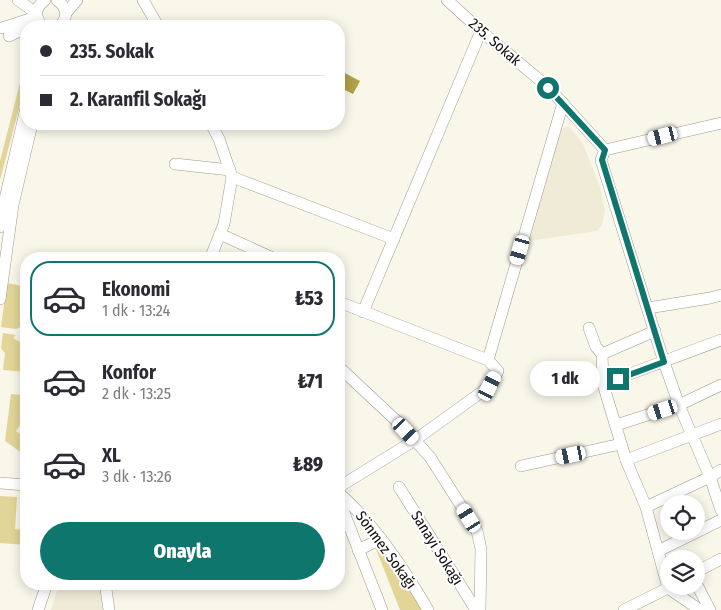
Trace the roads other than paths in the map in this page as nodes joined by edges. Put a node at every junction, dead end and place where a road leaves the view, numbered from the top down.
1 (18, 0) edge
2 (40, 0) edge
3 (77, 0) edge
4 (144, 0) edge
5 (447, 0) edge
6 (64, 4) edge
7 (37, 20) edge
8 (39, 20) edge
9 (64, 20) edge
10 (155, 20) edge
11 (20, 28) edge
12 (20, 29) edge
13 (481, 31) junction
14 (563, 103) junction
15 (721, 122) edge
16 (21, 130) edge
17 (31, 130) edge
18 (214, 130) edge
19 (605, 150) junction
20 (175, 164) dead end
21 (231, 173) junction
22 (0, 227) edge
23 (220, 234) junction
24 (394, 239) junction
25 (213, 252) edge
26 (260, 252) edge
27 (721, 295) edge
28 (0, 299) edge
29 (345, 304) edge
30 (648, 308) junction
31 (363, 312) junction
32 (589, 328) dead end
33 (655, 331) junction
34 (721, 340) edge
35 (602, 354) junction
36 (488, 360) junction
37 (664, 362) junction
38 (345, 373) edge
39 (603, 384) junction
40 (721, 385) edge
41 (679, 405) junction
42 (721, 424) edge
43 (616, 425) junction
44 (692, 436) junction
45 (415, 440) junction
46 (621, 444) junction
47 (626, 460) junction
48 (521, 466) dead end
49 (721, 470) edge
50 (710, 478) junction
51 (0, 483) edge
52 (345, 483) edge
53 (20, 485) edge
54 (399, 487) dead end
55 (345, 498) edge
56 (646, 507) junction
57 (721, 510) edge
58 (345, 516) edge
59 (721, 520) edge
60 (381, 539) junction
61 (358, 550) junction
62 (658, 551) junction
63 (660, 557) edge
64 (721, 559) edge
65 (705, 567) edge
66 (45, 590) edge
67 (106, 590) edge
68 (660, 592) edge
69 (680, 595) edge
70 (702, 595) edge
71 (38, 610) edge
72 (109, 610) edge
73 (382, 610) edge
74 (428, 610) edge
75 (478, 610) edge
76 (624, 610) edge
77 (700, 610) edge
78 (710, 610) edge

1 - 7 street
2 - 8 street
3 - 6 street
4 - 10 street
5 - 13 street, 235. Sokak
6 - 9 street
11 - 12 street
13 - 14 street, 235. Sokak
13 - 24 street
14 - 19 street, 235. Sokak
14 - 36 street
15 - 19 street
16 - 22 street
17 - 28 street
18 - 21 street
19 - 30 street
20 - 21 street
21 - 23 street
21 - 24 street
23 - 25 street
23 - 26 street
24 - 31 street
27 - 30 street
29 - 31 street
30 - 33 street
31 - 36 street
32 - 35 street
33 - 35 street
33 - 37 street
34 - 37 street
35 - 39 street
36 - 45 street
37 - 39 street
37 - 41 street
38 - 45 street
39 - 43 street
40 - 41 street
41 - 43 street
41 - 44 street
42 - 44 street
43 - 46 street
44 - 47 street
44 - 50 street
45 - 52 street
45 - 75 street
46 - 47 street
46 - 48 street
47 - 56 street
49 - 50 street
50 - 56 street
50 - 57 street
51 - 53 street
54 - 75 street, Sanayi Sokağı
55 - 60 street, Sönmez Sokağı
56 - 62 street
58 - 61 street
59 - 62 street
60 - 61 street
60 - 74 street, Sönmez Sokağı
61 - 73 street
62 - 63 street
64 - 65 street
66 - 71 street
67 - 72 street
68 - 76 street
69 - 77 street
70 - 78 street

